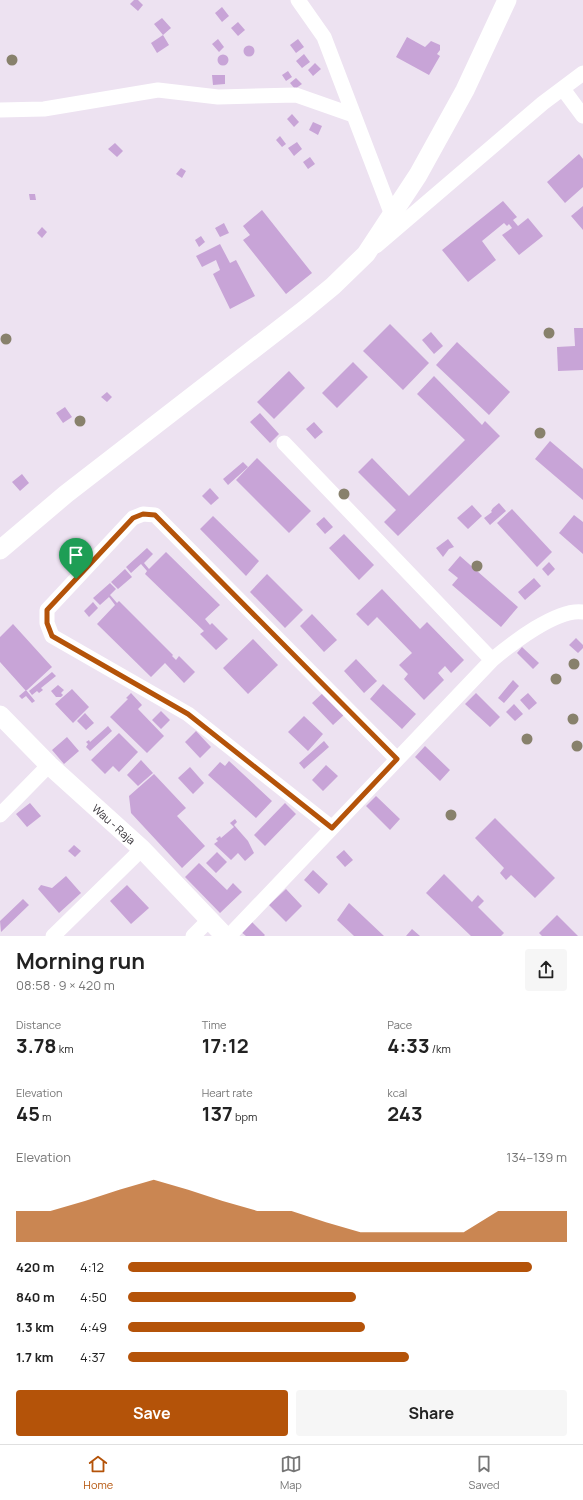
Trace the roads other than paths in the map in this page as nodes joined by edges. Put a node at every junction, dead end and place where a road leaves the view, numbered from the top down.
1 (298, 0) edge
2 (507, 0) edge
3 (583, 73) edge
4 (562, 89) junction
5 (0, 110) edge
6 (353, 115) junction
7 (583, 116) edge
8 (392, 215) junction
9 (366, 254) junction
10 (284, 443) dead end
11 (0, 550) edge
12 (583, 612) edge
13 (492, 660) junction
14 (0, 715) edge
15 (397, 759) junction
16 (49, 765) junction
17 (0, 815) edge
18 (332, 828) junction
19 (142, 849) junction
20 (210, 919) junction
21 (53, 936) edge
22 (193, 936) edge
23 (225, 936) edge
24 (229, 936) edge

1 - 6 street
2 - 8 street
3 - 4 street
4 - 7 street
4 - 9 street
5 - 6 street
6 - 8 street
8 - 9 street
9 - 11 street
10 - 13 street
12 - 13 street
13 - 15 street
14 - 16 street, Wau - Raja
15 - 18 street
15 - 18 street
16 - 17 street
16 - 19 street, Wau - Raja
18 - 24 street
19 - 20 street, Wau - Raja
19 - 21 street
20 - 22 street
20 - 23 street, Wau - Raja

